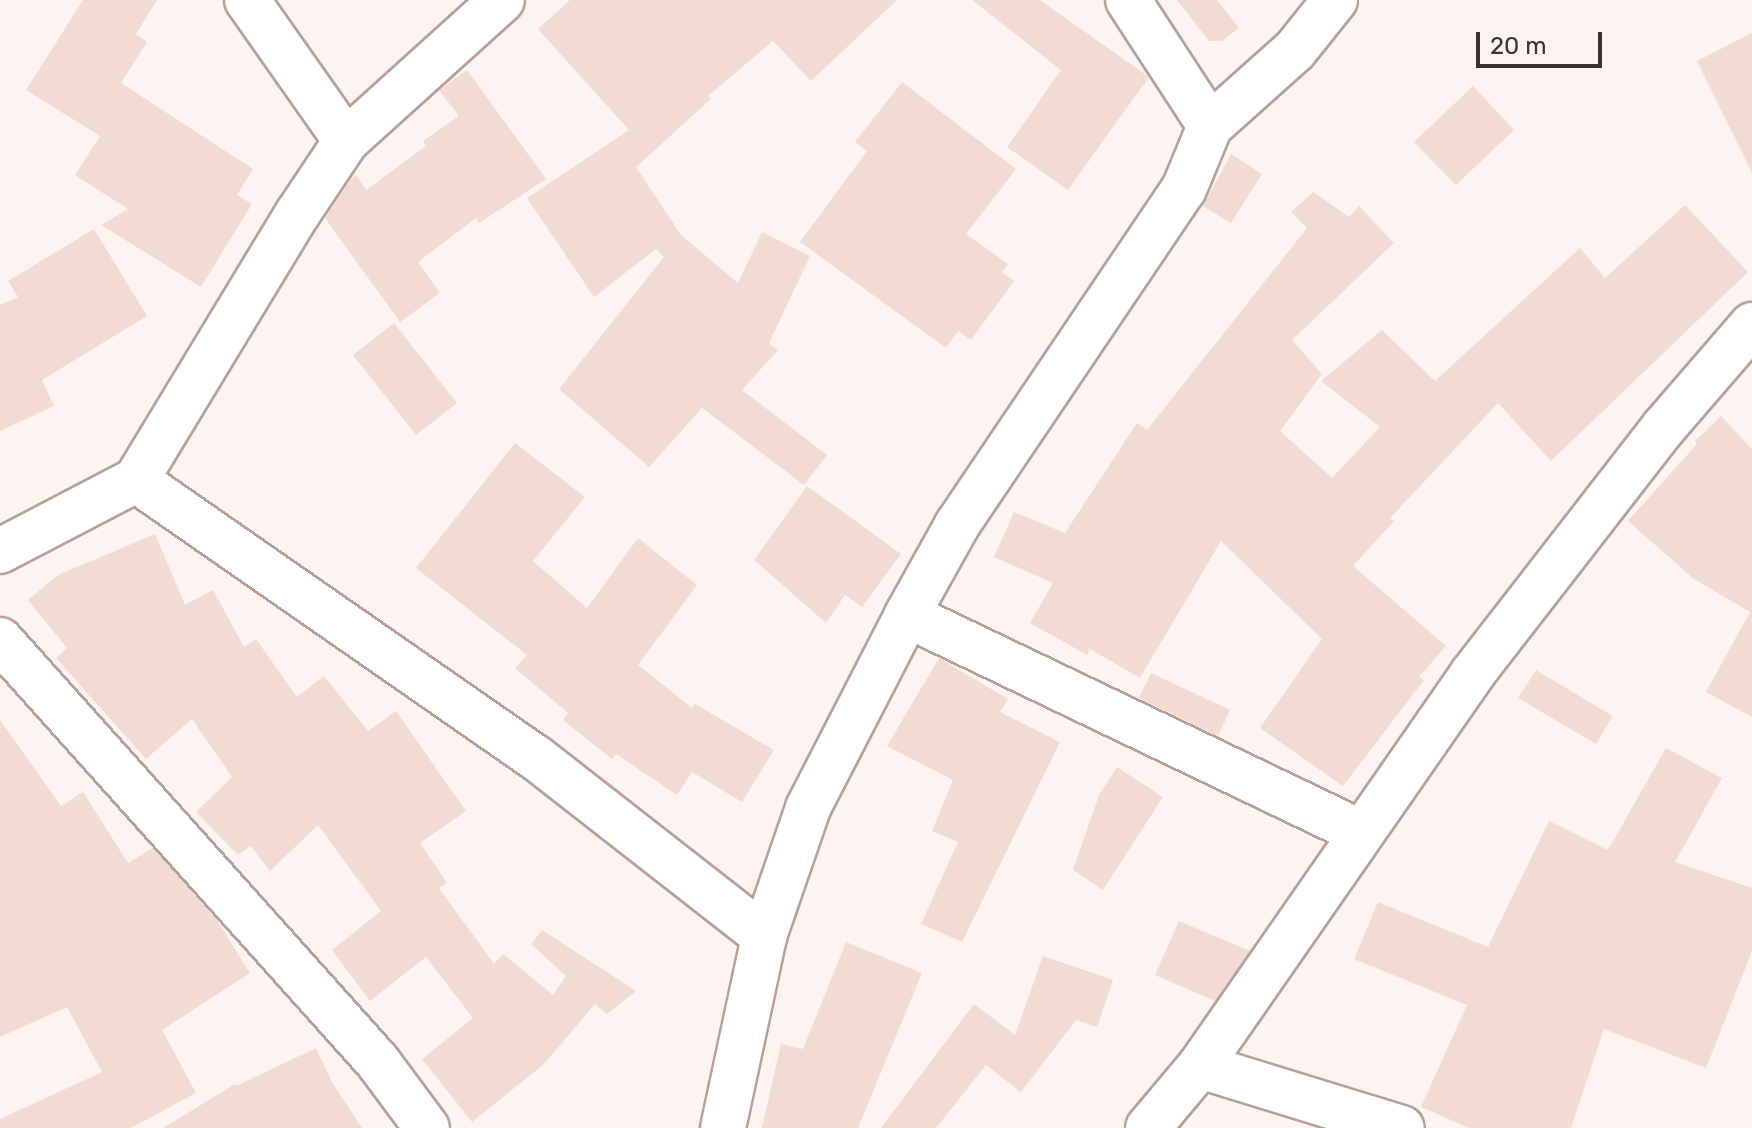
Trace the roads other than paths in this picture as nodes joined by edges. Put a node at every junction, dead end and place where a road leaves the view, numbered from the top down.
1 (247, 0) edge
2 (502, 0) edge
3 (1128, 0) edge
4 (1335, 0) edge
5 (1210, 126) junction
6 (346, 141) junction
7 (1752, 325) edge
8 (136, 480) junction
9 (0, 551) edge
10 (907, 615) junction
11 (0, 640) edge
12 (1360, 832) junction
13 (764, 936) junction
14 (1200, 1066) junction
15 (427, 1128) edge
16 (723, 1128) edge
17 (1148, 1128) edge
18 (1402, 1128) edge

1 - 6 street
2 - 6 street
3 - 5 street
4 - 5 street
5 - 10 street
6 - 8 street
7 - 12 street
8 - 9 street
8 - 13 street
10 - 12 street
10 - 13 street
11 - 15 street
12 - 14 street
13 - 16 street
14 - 17 street
14 - 18 street

